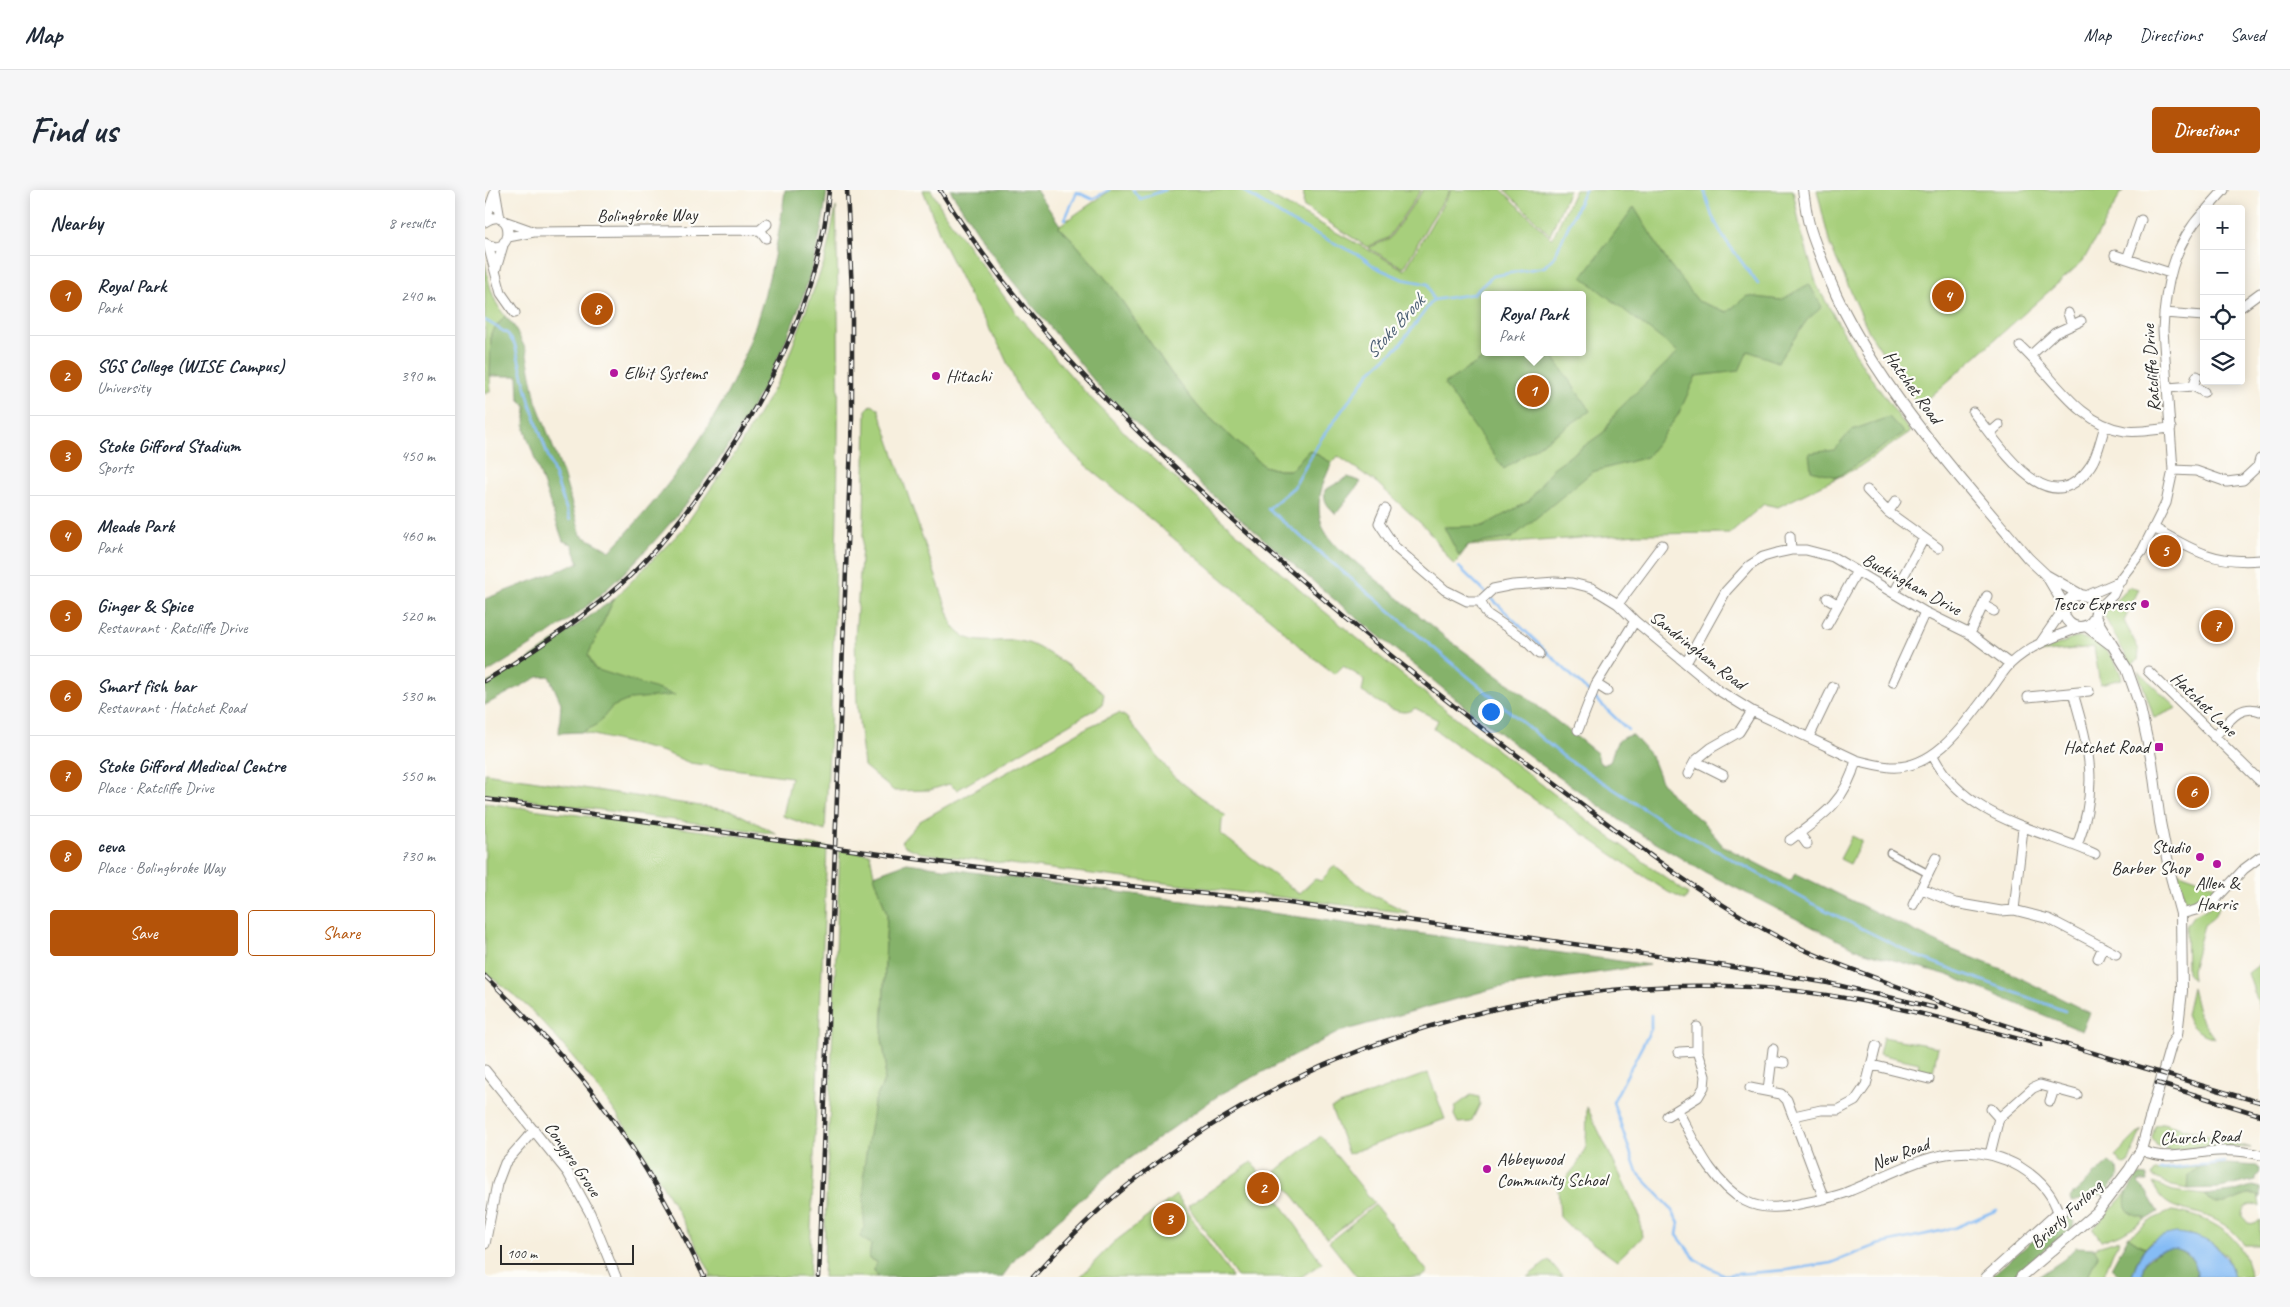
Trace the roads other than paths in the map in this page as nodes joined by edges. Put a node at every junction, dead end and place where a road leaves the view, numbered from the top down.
1 (1803, 190) edge
2 (495, 192) edge
3 (2219, 192) edge
4 (2210, 205) edge
5 (2200, 217) edge
6 (502, 220) junction
7 (2141, 220) dead end
8 (485, 221) edge
9 (764, 231) dead end
10 (534, 232) junction
11 (506, 240) junction
12 (487, 244) edge
13 (2115, 256) dead end
14 (2127, 259) junction
15 (496, 269) junction
16 (2170, 273) junction
17 (2260, 293) edge
18 (2245, 304) edge
19 (515, 312) dead end
20 (2068, 313) dead end
21 (2164, 314) junction
22 (2200, 316) edge
23 (2081, 321) dead end
24 (2072, 325) junction
25 (2021, 346) dead end
26 (2031, 355) junction
27 (2197, 376) dead end
28 (2193, 386) junction
29 (2168, 388) junction
30 (2204, 392) dead end
31 (1973, 412) dead end
32 (1999, 425) dead end
33 (2105, 426) junction
34 (2171, 428) junction
35 (1990, 433) junction
36 (2259, 464) edge
37 (2173, 470) junction
38 (1867, 490) dead end
39 (1896, 501) dead end
40 (1385, 509) dead end
41 (1888, 512) junction
42 (2154, 528) junction
43 (1790, 536) dead end
44 (1924, 538) junction
45 (1663, 544) dead end
46 (1938, 548) dead end
47 (1791, 550) junction
48 (2260, 560) edge
49 (1857, 571) junction
50 (2046, 574) junction
51 (2121, 581) junction
52 (1894, 593) junction
53 (2083, 595) junction
54 (1827, 598) dead end
55 (1480, 600) junction
56 (1618, 604) junction
57 (1837, 604) junction
58 (2064, 608) junction
59 (1994, 611) dead end
60 (1925, 612) junction
61 (2096, 614) junction
62 (1635, 622) junction
63 (1827, 625) dead end
64 (2084, 627) junction
65 (1970, 634) junction
66 (2041, 642) junction
67 (2115, 648) junction
68 (1539, 654) dead end
69 (1686, 662) junction
70 (2010, 664) junction
71 (2148, 672) dead end
72 (1893, 682) dead end
73 (1596, 684) junction
74 (1833, 687) dead end
75 (1607, 691) dead end
76 (2089, 691) dead end
77 (2073, 693) junction
78 (2028, 697) dead end
79 (1752, 711) junction
80 (2260, 711) edge
81 (1578, 730) dead end
82 (1809, 737) junction
83 (2214, 737) junction
84 (1933, 756) junction
85 (1857, 760) junction
86 (1695, 761) junction
87 (1688, 774) dead end
88 (1723, 775) dead end
89 (2260, 781) edge
90 (2023, 828) junction
91 (1799, 833) junction
92 (1790, 840) dead end
93 (1807, 844) dead end
94 (2077, 846) junction
95 (1890, 853) dead end
96 (2095, 854) dead end
97 (1936, 858) dead end
98 (2260, 858) edge
99 (1929, 874) junction
100 (1922, 888) junction
101 (1913, 905) dead end
102 (2014, 910) junction
103 (2181, 914) junction
104 (2103, 947) junction
105 (2116, 954) dead end
106 (2098, 958) dead end
107 (1697, 1027) dead end
108 (1876, 1046) dead end
109 (1773, 1049) dead end
110 (1697, 1051) junction
111 (1679, 1052) dead end
112 (1771, 1061) junction
113 (1784, 1063) dead end
114 (1872, 1065) junction
115 (485, 1070) edge
116 (1923, 1080) dead end
117 (1750, 1088) dead end
118 (2054, 1089) junction
119 (1768, 1090) junction
120 (2077, 1095) dead end
121 (2050, 1101) dead end
122 (1991, 1109) dead end
123 (1678, 1111) junction
124 (1667, 1116) dead end
125 (1794, 1116) junction
126 (1999, 1118) junction
127 (534, 1130) junction
128 (2141, 1150) junction
129 (1990, 1154) junction
130 (2260, 1155) edge
131 (1824, 1199) junction
132 (485, 1244) edge
133 (616, 1277) edge
134 (1986, 1277) edge
135 (2021, 1277) edge

1 - 50 street, Hatchet Road
2 - 6 street
2 - 8 street
3 - 4 street
5 - 16 street, Ratcliffe Drive
6 - 8 street
6 - 10 street, Bolingbroke Way
6 - 11 street
7 - 14 street
9 - 10 street, Bolingbroke Way
10 - 11 street, Bolingbroke Way
11 - 12 street, Bolingbroke Way
11 - 15 street
12 - 15 street
13 - 14 street
14 - 16 street
15 - 19 street
16 - 21 street, Ratcliffe Drive
17 - 18 street
20 - 24 street
21 - 22 street
21 - 29 street, Ratcliffe Drive
23 - 24 street
24 - 26 street
25 - 26 street
26 - 33 street
27 - 28 street
28 - 29 street
28 - 30 street
29 - 34 street, Ratcliffe Drive
31 - 35 street
32 - 35 street
33 - 34 street
33 - 35 street
34 - 37 street, Ratcliffe Drive
36 - 37 street
37 - 42 street, Ratcliffe Drive
38 - 41 street
39 - 41 street
40 - 55 street
41 - 44 street
42 - 48 street
42 - 51 street, Ratcliffe Drive
43 - 47 street
44 - 46 street
44 - 52 street
45 - 56 street
47 - 49 street, Buckingham Drive
47 - 69 street, Buckingham Drive
49 - 52 street, Buckingham Drive
49 - 57 street
50 - 53 street, Hatchet Road
50 - 58 street, Hatchet Road
51 - 53 street
51 - 61 street, Ratcliffe Drive
52 - 60 street, Buckingham Drive
53 - 58 street
53 - 61 street
54 - 57 street
55 - 56 street, Sandringham Road
55 - 68 street
56 - 62 street, Sandringham Road
57 - 63 street
58 - 64 street
58 - 66 street, Sandringham Road
59 - 65 street
60 - 65 street, Buckingham Drive
60 - 72 street
61 - 64 street
61 - 67 street
62 - 69 street, Sandringham Road
62 - 73 street
64 - 66 street, Sandringham Road
64 - 67 street
65 - 70 street, Buckingham Drive
66 - 70 street, Sandringham Road
67 - 103 street
69 - 79 street, Sandringham Road
70 - 84 street, Sandringham Road
71 - 83 street, Hatchet Lane
73 - 75 street
73 - 81 street
74 - 82 street
76 - 77 street
77 - 78 street
77 - 94 street
79 - 82 street, Sandringham Road
79 - 86 street
80 - 83 street
82 - 85 street, Sandringham Road
83 - 89 street, Hatchet Lane
84 - 85 street, Sandringham Road
84 - 90 street
85 - 91 street
86 - 87 street
86 - 88 street
90 - 94 street
90 - 102 street
91 - 92 street
91 - 93 street
94 - 96 street
95 - 99 street
97 - 99 street
98 - 103 street
99 - 100 street
100 - 101 street
100 - 102 street
102 - 104 street
103 - 128 street, Brierly Furlong
104 - 105 street
104 - 106 street
107 - 110 street
108 - 114 street
109 - 112 street
110 - 111 street
110 - 123 street
112 - 113 street
112 - 119 street
114 - 116 street
114 - 125 street
115 - 127 street, Conygre Grove
117 - 119 street
118 - 120 street
118 - 121 street
118 - 126 street
119 - 125 street
122 - 126 street
123 - 124 street
123 - 131 street, New Road
125 - 131 street
126 - 129 street
127 - 132 street
127 - 133 street, Conygre Grove
128 - 130 street, Church Road
128 - 135 street, Brierly Furlong
129 - 131 street, New Road
129 - 134 street, New Road

